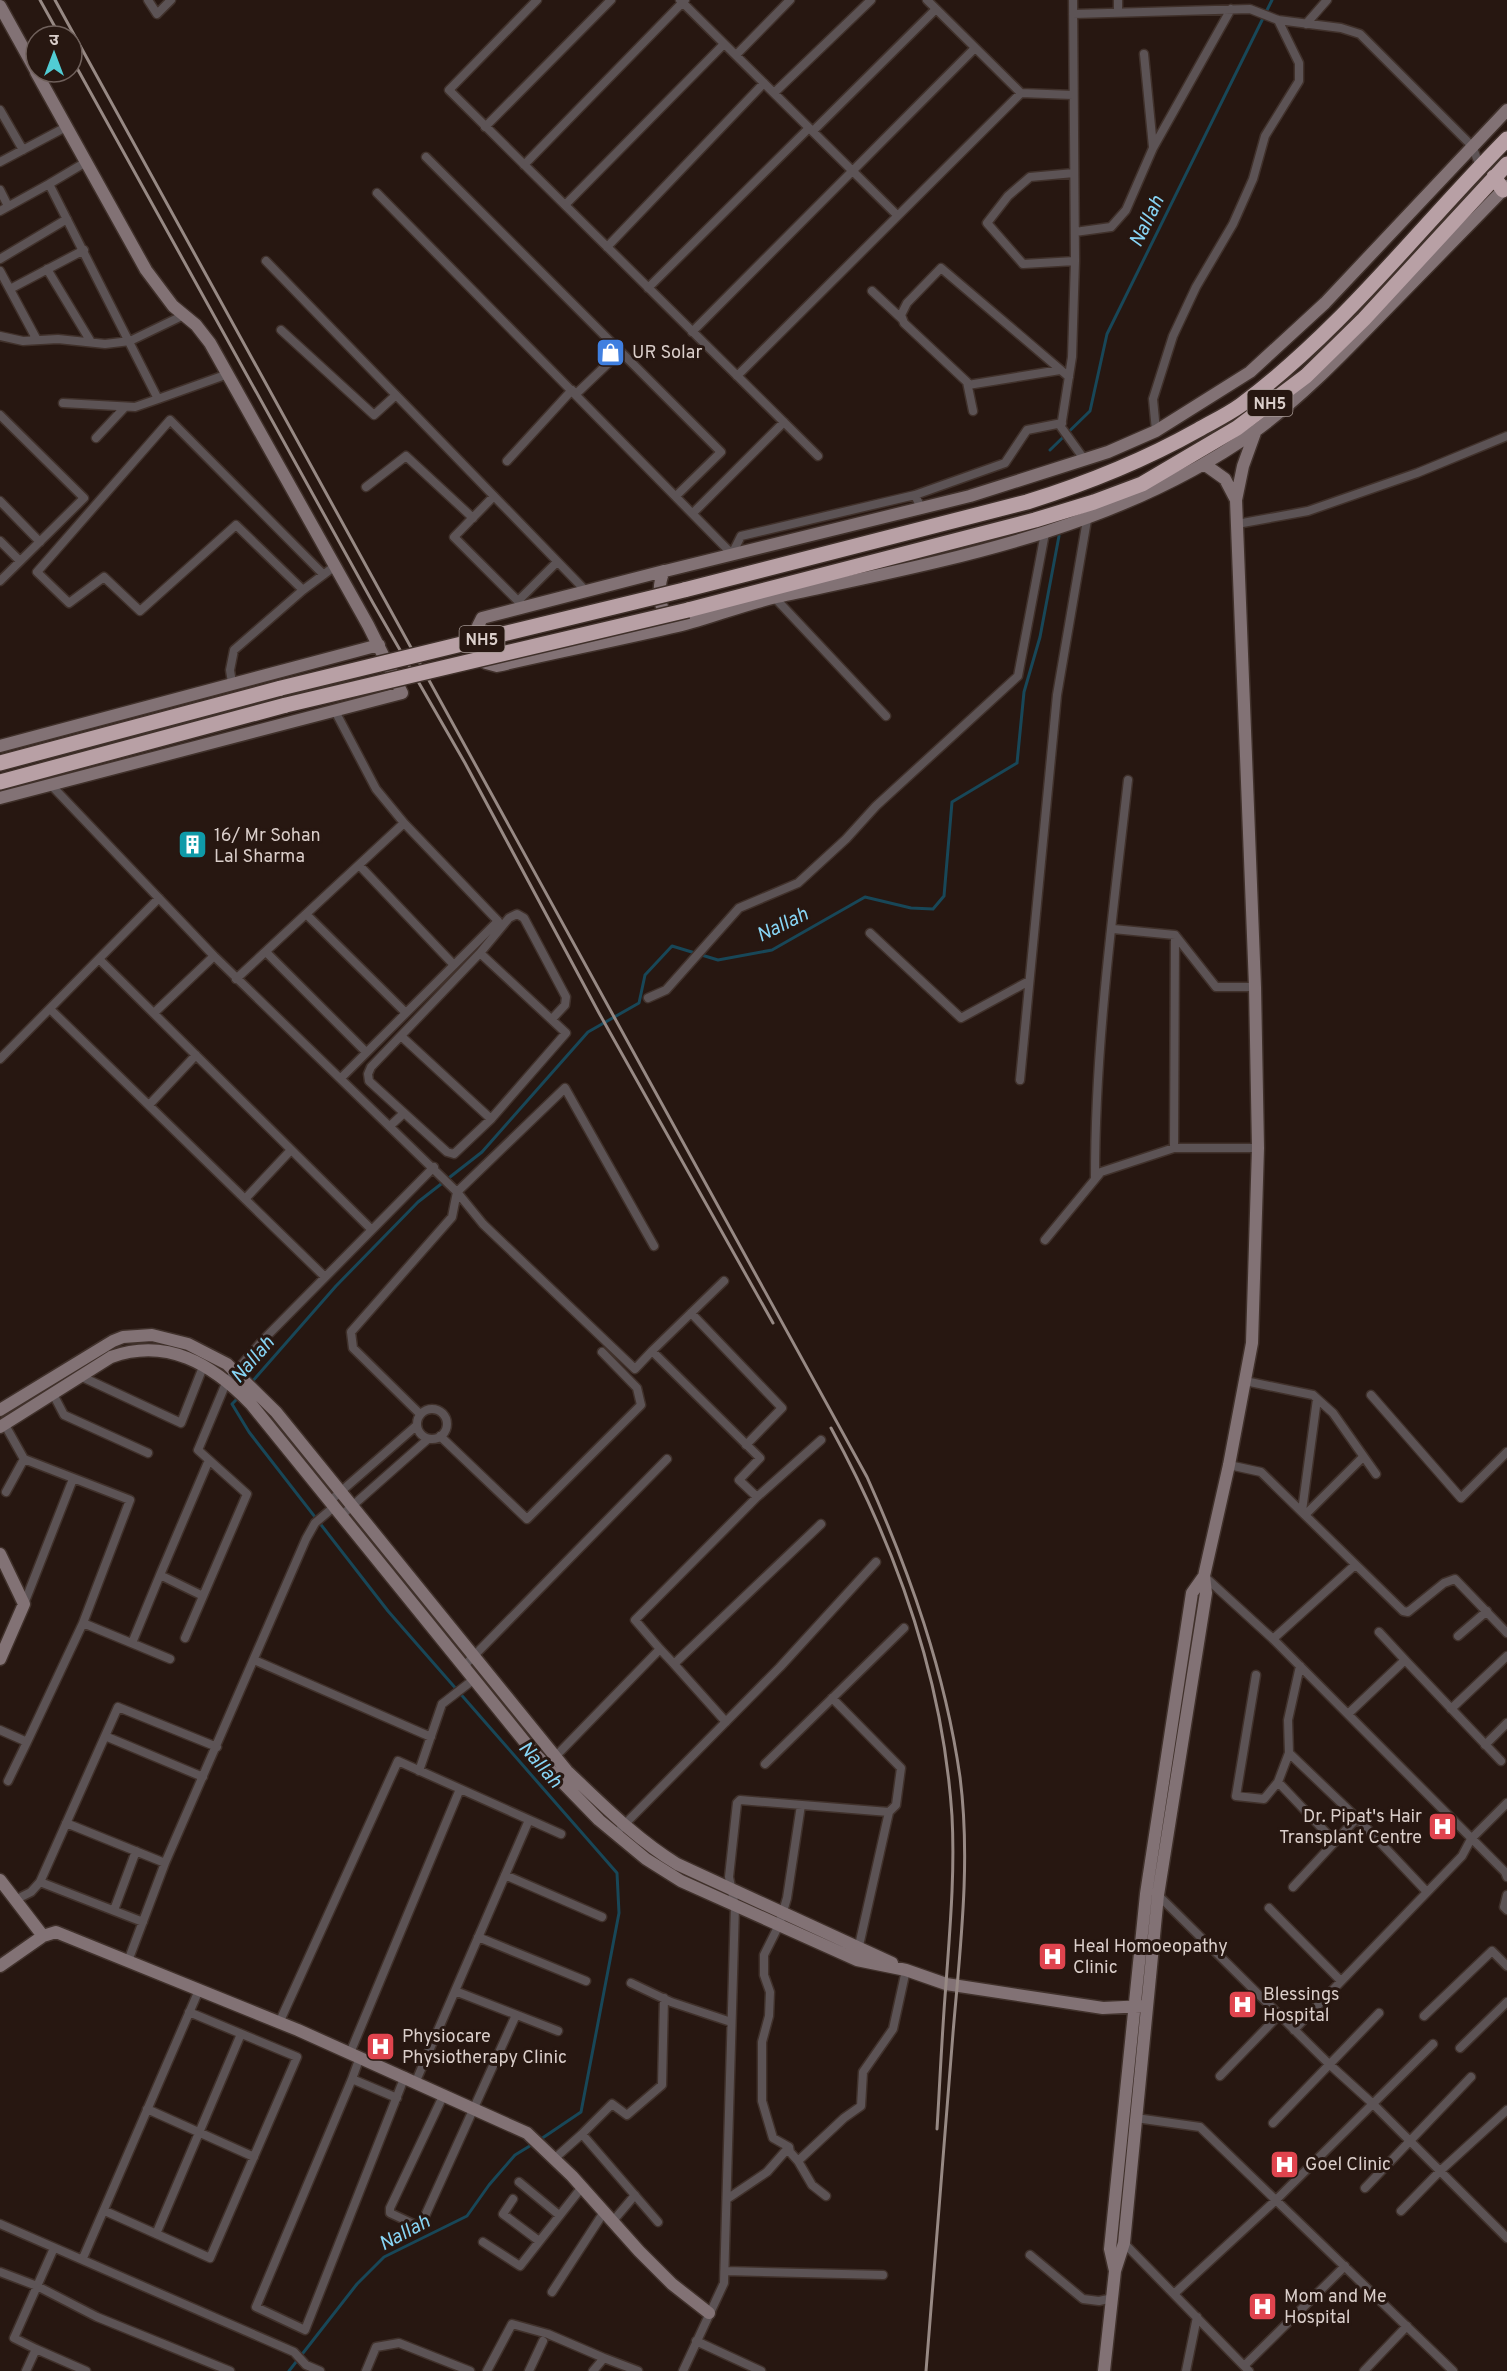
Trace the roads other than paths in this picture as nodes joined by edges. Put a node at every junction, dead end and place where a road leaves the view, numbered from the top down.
1 (148, 0) edge
2 (171, 0) edge
3 (537, 0) edge
4 (611, 0) edge
5 (790, 0) edge
6 (871, 0) edge
7 (927, 0) edge
8 (1073, 0) edge
9 (1118, 0) edge
10 (1327, 0) edge
11 (683, 1) edge
12 (1246, 6) edge
13 (936, 9) junction
14 (1231, 9) junction
15 (1118, 12) junction
16 (2, 13) edge
17 (1073, 14) junction
18 (1278, 20) junction
19 (1306, 24) junction
20 (724, 44) junction
21 (975, 48) junction
22 (24, 51) edge
23 (1144, 54) dead end
24 (736, 56) junction
25 (764, 83) junction
26 (43, 84) edge
27 (774, 93) junction
28 (1021, 93) junction
29 (1073, 95) junction
30 (0, 110) edge
31 (1507, 110) edge
32 (4, 127) edge
33 (66, 127) junction
34 (485, 127) junction
35 (811, 129) junction
36 (1507, 139) edge
37 (1472, 146) junction
38 (1153, 148) junction
39 (23, 150) junction
40 (426, 157) dead end
41 (0, 162) edge
42 (86, 162) junction
43 (1507, 164) edge
44 (524, 165) junction
45 (1480, 166) junction
46 (853, 171) junction
47 (1074, 174) junction
48 (1494, 177) junction
49 (49, 184) junction
50 (1506, 188) edge
51 (0, 190) edge
52 (377, 193) dead end
53 (565, 206) junction
54 (4, 209) edge
55 (897, 215) junction
56 (67, 219) junction
57 (1075, 232) junction
58 (607, 248) junction
59 (84, 250) junction
60 (0, 259) edge
61 (266, 261) dead end
62 (1075, 261) junction
63 (47, 269) junction
64 (0, 271) edge
65 (648, 288) junction
66 (9, 289) junction
67 (872, 291) dead end
68 (184, 315) junction
69 (902, 319) junction
70 (281, 330) dead end
71 (692, 332) junction
72 (0, 336) edge
73 (37, 340) junction
74 (130, 341) junction
75 (91, 342) junction
76 (620, 352) junction
77 (1060, 370) junction
78 (228, 374) junction
79 (737, 376) junction
80 (1069, 377) junction
81 (968, 385) junction
82 (574, 392) junction
83 (396, 395) junction
84 (158, 399) junction
85 (63, 403) dead end
86 (125, 407) junction
87 (973, 411) dead end
88 (0, 415) edge
89 (784, 422) junction
90 (1061, 425) junction
91 (1256, 430) junction
92 (1156, 431) junction
93 (1507, 436) edge
94 (96, 438) dead end
95 (818, 456) dead end
96 (1084, 459) junction
97 (507, 461) dead end
98 (1204, 464) junction
99 (366, 487) dead end
100 (915, 495) junction
101 (494, 496) junction
102 (676, 496) junction
103 (1236, 500) junction
104 (0, 501) edge
105 (921, 508) junction
106 (693, 513) junction
107 (473, 518) junction
108 (1087, 520) junction
109 (1237, 524) junction
110 (1045, 533) junction
111 (0, 541) edge
112 (40, 542) junction
113 (732, 554) junction
114 (20, 561) junction
115 (558, 562) junction
116 (335, 566) junction
117 (664, 571) junction
118 (323, 574) junction
119 (0, 581) edge
120 (303, 590) junction
121 (586, 591) joint
122 (775, 597) junction
123 (521, 604) junction
124 (680, 625) junction
125 (379, 645) junction
126 (232, 683) junction
127 (335, 711) junction
128 (886, 716) dead end
129 (2, 742) edge
130 (0, 763) edge
131 (1128, 780) dead end
132 (0, 782) edge
133 (50, 784) junction
134 (0, 798) edge
135 (404, 823) junction
136 (359, 865) junction
137 (159, 898) junction
138 (306, 914) junction
139 (1113, 929) junction
140 (870, 933) dead end
141 (1175, 935) junction
142 (266, 952) junction
143 (480, 952) junction
144 (214, 956) junction
145 (99, 959) junction
146 (454, 965) junction
147 (236, 979) junction
148 (1029, 981) junction
149 (1255, 987) junction
150 (648, 999) dead end
151 (50, 1009) junction
152 (154, 1013) junction
153 (406, 1013) junction
154 (552, 1019) junction
155 (400, 1036) junction
156 (366, 1052) junction
157 (196, 1055) junction
158 (0, 1059) edge
159 (341, 1078) junction
160 (1020, 1080) dead end
161 (149, 1105) junction
162 (404, 1113) junction
163 (491, 1119) junction
164 (391, 1125) junction
165 (1258, 1148) junction
166 (1174, 1149) junction
167 (291, 1150) junction
168 (434, 1167) junction
169 (1095, 1178) junction
170 (457, 1192) junction
171 (245, 1198) junction
172 (371, 1229) junction
173 (1045, 1240) dead end
174 (654, 1246) dead end
175 (325, 1277) junction
176 (724, 1281) dead end
177 (691, 1313) junction
178 (652, 1351) junction
179 (602, 1352) dead end
180 (203, 1367) junction
181 (236, 1371) junction
182 (80, 1376) junction
183 (1245, 1381) junction
184 (236, 1391) junction
185 (53, 1394) junction
186 (1371, 1395) dead end
187 (1317, 1399) junction
188 (0, 1410) edge
189 (420, 1414) junction
190 (2, 1426) edge
191 (416, 1426) junction
192 (440, 1436) junction
193 (428, 1438) junction
194 (821, 1440) dead end
195 (746, 1445) junction
196 (1507, 1452) edge
197 (148, 1453) dead end
198 (1363, 1457) junction
199 (24, 1460) junction
200 (209, 1460) junction
201 (667, 1460) dead end
202 (1229, 1465) junction
203 (1376, 1474) dead end
204 (73, 1479) junction
205 (342, 1491) junction
206 (6, 1492) dead end
207 (757, 1497) junction
208 (353, 1505) junction
209 (334, 1508) junction
210 (1303, 1513) junction
211 (821, 1524) dead end
212 (0, 1554) edge
213 (876, 1562) dead end
214 (1355, 1565) junction
215 (160, 1575) junction
216 (1204, 1576) junction
217 (204, 1596) junction
218 (24, 1604) junction
219 (1487, 1611) junction
220 (83, 1623) junction
221 (904, 1628) dead end
222 (1379, 1632) dead end
223 (1507, 1633) edge
224 (1458, 1636) dead end
225 (185, 1638) dead end
226 (1273, 1639) junction
227 (132, 1643) junction
228 (660, 1649) junction
229 (1, 1656) edge
230 (1507, 1656) edge
231 (473, 1657) junction
232 (170, 1659) dead end
233 (254, 1660) junction
234 (1405, 1660) junction
235 (674, 1664) junction
236 (1300, 1666) junction
237 (463, 1667) junction
238 (1256, 1675) dead end
239 (473, 1680) junction
240 (832, 1698) junction
241 (1451, 1709) junction
242 (1348, 1714) junction
243 (726, 1722) junction
244 (1507, 1723) edge
245 (0, 1730) edge
246 (105, 1736) junction
247 (431, 1737) junction
248 (27, 1742) junction
249 (1485, 1744) junction
250 (218, 1747) junction
251 (1289, 1753) junction
252 (556, 1757) junction
253 (1501, 1761) dead end
254 (765, 1764) dead end
255 (546, 1766) junction
256 (419, 1771) junction
257 (203, 1777) junction
258 (8, 1781) dead end
259 (1278, 1782) junction
260 (460, 1789) junction
261 (1507, 1803) edge
262 (801, 1805) junction
263 (889, 1812) junction
264 (1357, 1818) junction
265 (529, 1820) junction
266 (66, 1823) junction
267 (625, 1825) junction
268 (561, 1834) dead end
269 (615, 1835) junction
270 (1471, 1839) junction
271 (1335, 1842) junction
272 (136, 1851) junction
273 (165, 1863) junction
274 (505, 1875) junction
275 (1507, 1877) edge
276 (0, 1880) edge
277 (40, 1882) junction
278 (1293, 1887) dead end
279 (730, 1888) junction
280 (1427, 1892) junction
281 (1158, 1895) junction
282 (1507, 1896) edge
283 (15, 1900) junction
284 (735, 1906) junction
285 (1269, 1908) dead end
286 (114, 1910) junction
287 (1507, 1910) edge
288 (602, 1917) dead end
289 (780, 1920) junction
290 (144, 1922) junction
291 (42, 1936) junction
292 (478, 1937) junction
293 (859, 1946) junction
294 (857, 1960) junction
295 (128, 1961) junction
296 (0, 1966) edge
297 (1507, 1966) edge
298 (906, 1971) junction
299 (586, 1981) dead end
300 (1341, 1981) junction
301 (631, 1983) dead end
302 (199, 1990) junction
303 (455, 1990) junction
304 (664, 1998) junction
305 (1507, 2002) edge
306 (1140, 2006) junction
307 (189, 2012) junction
308 (1379, 2013) dead end
309 (516, 2014) junction
310 (1279, 2015) junction
311 (1424, 2016) dead end
312 (731, 2022) junction
313 (279, 2023) junction
314 (1294, 2030) junction
315 (558, 2031) dead end
316 (241, 2034) junction
317 (1433, 2044) dead end
318 (1460, 2048) dead end
319 (355, 2055) junction
320 (1329, 2064) junction
321 (1220, 2076) dead end
322 (1471, 2077) dead end
323 (352, 2079) junction
324 (411, 2079) junction
325 (444, 2094) junction
326 (397, 2098) junction
327 (1372, 2103) junction
328 (475, 2108) junction
329 (147, 2109) junction
330 (1507, 2110) edge
331 (1136, 2118) junction
332 (1273, 2123) dead end
333 (199, 2132) junction
334 (582, 2134) junction
335 (1409, 2140) junction
336 (789, 2147) junction
337 (254, 2157) junction
338 (554, 2159) junction
339 (798, 2161) junction
340 (1439, 2172) junction
341 (519, 2182) dead end
342 (582, 2187) junction
343 (1365, 2188) dead end
344 (635, 2195) junction
345 (826, 2196) dead end
346 (513, 2199) dead end
347 (727, 2199) junction
348 (1276, 2200) junction
349 (105, 2211) junction
350 (1401, 2211) dead end
351 (559, 2216) junction
352 (609, 2217) junction
353 (658, 2222) dead end
354 (0, 2224) edge
355 (156, 2234) junction
356 (1507, 2238) edge
357 (539, 2241) junction
358 (483, 2242) dead end
359 (1124, 2243) junction
360 (54, 2248) junction
361 (1030, 2255) dead end
362 (83, 2258) junction
363 (1345, 2266) junction
364 (725, 2271) junction
365 (1115, 2271) junction
366 (0, 2272) edge
367 (883, 2275) dead end
368 (37, 2286) junction
369 (552, 2292) dead end
370 (1174, 2293) junction
371 (1113, 2298) junction
372 (709, 2313) junction
373 (1197, 2317) junction
374 (1407, 2326) junction
375 (696, 2341) junction
376 (543, 2342) dead end
377 (36, 2349) junction
378 (604, 2358) junction
379 (305, 2368) edge
380 (1247, 2368) edge
381 (27, 2371) edge
382 (86, 2371) edge
383 (230, 2371) edge
384 (320, 2371) edge
385 (366, 2371) edge
386 (470, 2371) edge
387 (487, 2371) edge
388 (529, 2371) edge
389 (593, 2371) edge
390 (638, 2371) edge
391 (683, 2371) edge
392 (761, 2371) edge
393 (1104, 2371) edge
394 (1186, 2371) edge
395 (1364, 2371) edge
396 (1453, 2371) edge

1 - 2 street
3 - 34 street
4 - 34 street
5 - 24 street
6 - 27 street
7 - 13 street
8 - 17 street
9 - 15 street
10 - 19 street
11 - 20 street
11 - 44 street
12 - 14 street
12 - 18 street
13 - 21 street
13 - 35 street
14 - 15 street
14 - 38 street
15 - 17 street
16 - 22 street
17 - 29 street
18 - 19 street
18 - 92 street
19 - 37 street
20 - 24 street
20 - 53 street
21 - 28 street
21 - 46 street
23 - 38 street
24 - 25 street
25 - 27 street
25 - 58 street
26 - 33 street
27 - 35 street
28 - 29 street
28 - 55 street
29 - 47 street
30 - 32 street
31 - 37 street
32 - 39 street
33 - 39 street
33 - 42 street
34 - 44 street
35 - 46 street
35 - 65 street
36 - 45 highway, NH5
37 - 45 street
37 - 92 street
38 - 57 street
39 - 41 street
40 - 76 street
42 - 49 street
42 - 68 street
43 - 48 highway, NH5
44 - 53 street
45 - 130 highway, NH5, bridge
46 - 55 street
46 - 71 street
47 - 57 street
47 - 62 street
48 - 50 highway
48 - 132 highway, NH5, bridge
49 - 54 street
49 - 56 street
50 - 91 street
51 - 54 street
52 - 82 street
53 - 58 street
55 - 79 street
56 - 59 street
56 - 60 street
57 - 62 street
58 - 65 street
59 - 63 street
59 - 74 street
61 - 83 street
62 - 80 street
63 - 66 street
63 - 75 street
64 - 66 street
65 - 71 street
66 - 73 street
67 - 69 street
68 - 74 street
68 - 78 street
69 - 77 street
69 - 81 street
70 - 83 street
71 - 79 street
72 - 73 street
73 - 75 street
74 - 75 street
74 - 84 street
76 - 82 street
76 - 102 street
77 - 80 street
77 - 81 street
78 - 84 street
78 - 116 street
79 - 89 street
80 - 90 street
81 - 87 street
82 - 97 street
82 - 102 street
83 - 101 street
84 - 86 street
85 - 86 street
86 - 94 street
88 - 112 street
89 - 95 street
89 - 106 street
90 - 96 street
90 - 100 street
91 - 98 street
91 - 103 street
92 - 96 street
93 - 109 street
96 - 105 street
98 - 103 street
98 - 108 street
99 - 107 street
100 - 105 street
100 - 113 street
101 - 107 street
101 - 115 street
102 - 106 street
103 - 109 street
104 - 112 street
105 - 113 street
106 - 113 street
107 - 123 street
108 - 110 street
108 - 148 street
109 - 149 street
110 - 122 street
110 - 150 street
111 - 114 street
112 - 114 street
113 - 117 street
114 - 119 street
115 - 121 street
115 - 123 street
116 - 118 street
116 - 125 street
117 - 121 street
117 - 123 street
117 - 124 street
118 - 120 street
118 - 120 street
120 - 126 street
122 - 124 street
122 - 128 street
123 - 124 street
125 - 126 street
125 - 127 street
126 - 129 street
127 - 133 street
127 - 135 street
131 - 139 street
133 - 134 street
133 - 137 street
135 - 136 street
135 - 146 street
136 - 138 street
136 - 146 street
137 - 144 street
137 - 145 street
138 - 142 street
138 - 153 street
139 - 141 street
139 - 169 street
140 - 148 street
141 - 149 street
141 - 166 street
142 - 147 street
142 - 156 street
143 - 154 street
143 - 154 street
143 - 155 street
144 - 147 street
144 - 152 street
145 - 151 street
145 - 152 street
146 - 153 street
147 - 159 street
148 - 160 street
149 - 165 street
151 - 158 street
151 - 161 street
152 - 157 street
153 - 156 street
154 - 163 street
155 - 162 street
155 - 163 street
156 - 159 street
157 - 161 street
157 - 167 street
159 - 164 street
161 - 171 street
162 - 163 street
162 - 164 street
164 - 168 street
165 - 166 street
165 - 183 street
166 - 169 street
167 - 171 street
167 - 172 street
168 - 170 street
168 - 172 street
169 - 173 street
170 - 174 street
170 - 178 street
170 - 189 street
171 - 175 street
172 - 175 street
175 - 181 street
176 - 177 street
177 - 178 street
177 - 195 street
178 - 195 street
179 - 192 street
180 - 182 street
180 - 182 street
180 - 184 street
181 - 184 street
181 - 188 street
181 - 205 street
182 - 185 street
183 - 187 street
183 - 202 street
184 - 200 street
184 - 209 street
185 - 190 street
185 - 197 street
186 - 196 street
187 - 198 street
187 - 210 street
189 - 191 street
189 - 192 street
190 - 199 street
191 - 193 street
191 - 205 street
192 - 193 street
193 - 208 street
194 - 207 street
195 - 207 street
198 - 203 street
198 - 210 street
199 - 204 street
199 - 206 street
200 - 215 street
200 - 217 street
201 - 231 street
202 - 210 street
202 - 216 street
204 - 218 street
204 - 220 street
205 - 208 street
205 - 209 street
207 - 228 street
208 - 209 street
208 - 231 street
209 - 233 street
209 - 237 street
210 - 214 street
211 - 235 street
212 - 218 street
213 - 243 street
214 - 219 street
214 - 226 street
215 - 217 street
215 - 227 street
216 - 226 street
216 - 281 street
216 - 306 street
217 - 225 street
218 - 229 street
219 - 223 street
219 - 224 street
220 - 227 street
220 - 248 street
221 - 240 street
222 - 234 street
226 - 236 street
227 - 232 street
228 - 235 street
228 - 252 street
230 - 241 street
231 - 237 street
231 - 252 street
233 - 247 street
233 - 250 street
234 - 241 street
234 - 242 street
235 - 243 street
236 - 242 street
236 - 251 street
237 - 239 street
238 - 259 street
239 - 247 street
239 - 255 street
240 - 254 street
240 - 263 street
241 - 249 street
242 - 270 street
243 - 267 street
244 - 249 street
245 - 248 street
246 - 250 street
246 - 257 street
246 - 266 street
247 - 256 street
248 - 258 street
249 - 253 street
250 - 257 street
251 - 259 street
251 - 264 street
252 - 255 street
252 - 267 street
255 - 269 street
256 - 260 street
256 - 313 street
257 - 273 street
259 - 271 street
260 - 265 street
260 - 319 street
261 - 270 street
262 - 263 street
262 - 279 street
262 - 289 street
263 - 293 street
264 - 271 street
264 - 280 street
265 - 268 street
265 - 274 street
266 - 272 street
266 - 277 street
267 - 269 street
267 - 279 street
269 - 284 street
270 - 275 street
270 - 280 street
271 - 278 street
272 - 273 street
272 - 286 street
273 - 290 street
274 - 288 street
274 - 292 street
276 - 283 street
277 - 283 street
277 - 286 street
279 - 284 street
279 - 289 street
280 - 300 street
281 - 306 street
281 - 310 street
282 - 287 street
283 - 291 street
284 - 289 street
284 - 312 street
285 - 300 street
286 - 290 street
289 - 293 street
289 - 294 street
289 - 336 street
290 - 295 street
291 - 295 street
291 - 296 street
292 - 299 street
292 - 303 street
293 - 294 street
293 - 298 street
294 - 298 street
295 - 302 street
297 - 311 street
298 - 306 street
298 - 339 street
300 - 314 street
301 - 304 street
302 - 307 street
302 - 313 street
303 - 309 street
303 - 324 street
304 - 312 street
304 - 334 street
305 - 318 street
306 - 331 street
306 - 365 street
307 - 316 street
307 - 329 street
308 - 320 street
309 - 315 street
309 - 328 street
310 - 314 street
310 - 321 street
312 - 347 street
313 - 319 street
314 - 320 street
316 - 333 street
316 - 337 street
317 - 327 street
319 - 323 street
319 - 324 street
320 - 327 street
320 - 332 street
322 - 335 street
323 - 326 street
323 - 326 street
324 - 325 street
324 - 326 street
325 - 328 street
325 - 328 street
327 - 335 street
327 - 348 street
328 - 338 street
329 - 333 street
329 - 349 street
330 - 340 street
331 - 348 street
331 - 359 street
333 - 337 street
333 - 355 street
334 - 338 street
334 - 344 street
335 - 340 street
335 - 343 street
336 - 339 street
336 - 347 street
337 - 355 street
338 - 342 street
339 - 345 street
340 - 350 street
340 - 356 street
341 - 351 street
342 - 351 street
342 - 352 street
344 - 352 street
344 - 353 street
346 - 357 street
347 - 364 street
348 - 363 street
348 - 370 street
349 - 355 street
349 - 362 street
351 - 357 street
352 - 369 street
352 - 372 street
354 - 360 street
357 - 358 street
359 - 365 street
359 - 370 street
360 - 362 street
360 - 368 street
361 - 371 street
362 - 379 street
363 - 374 street
363 - 380 street
364 - 367 street
364 - 372 street
365 - 371 street
366 - 368 street
368 - 377 street
368 - 383 street
370 - 373 street
371 - 393 street
372 - 375 street
373 - 380 street
373 - 394 street
374 - 395 street
374 - 396 street
375 - 391 street
375 - 392 street
376 - 388 street
377 - 381 street
377 - 382 street
378 - 387 street
378 - 389 street
378 - 390 street
379 - 384 street
385 - 386 street

